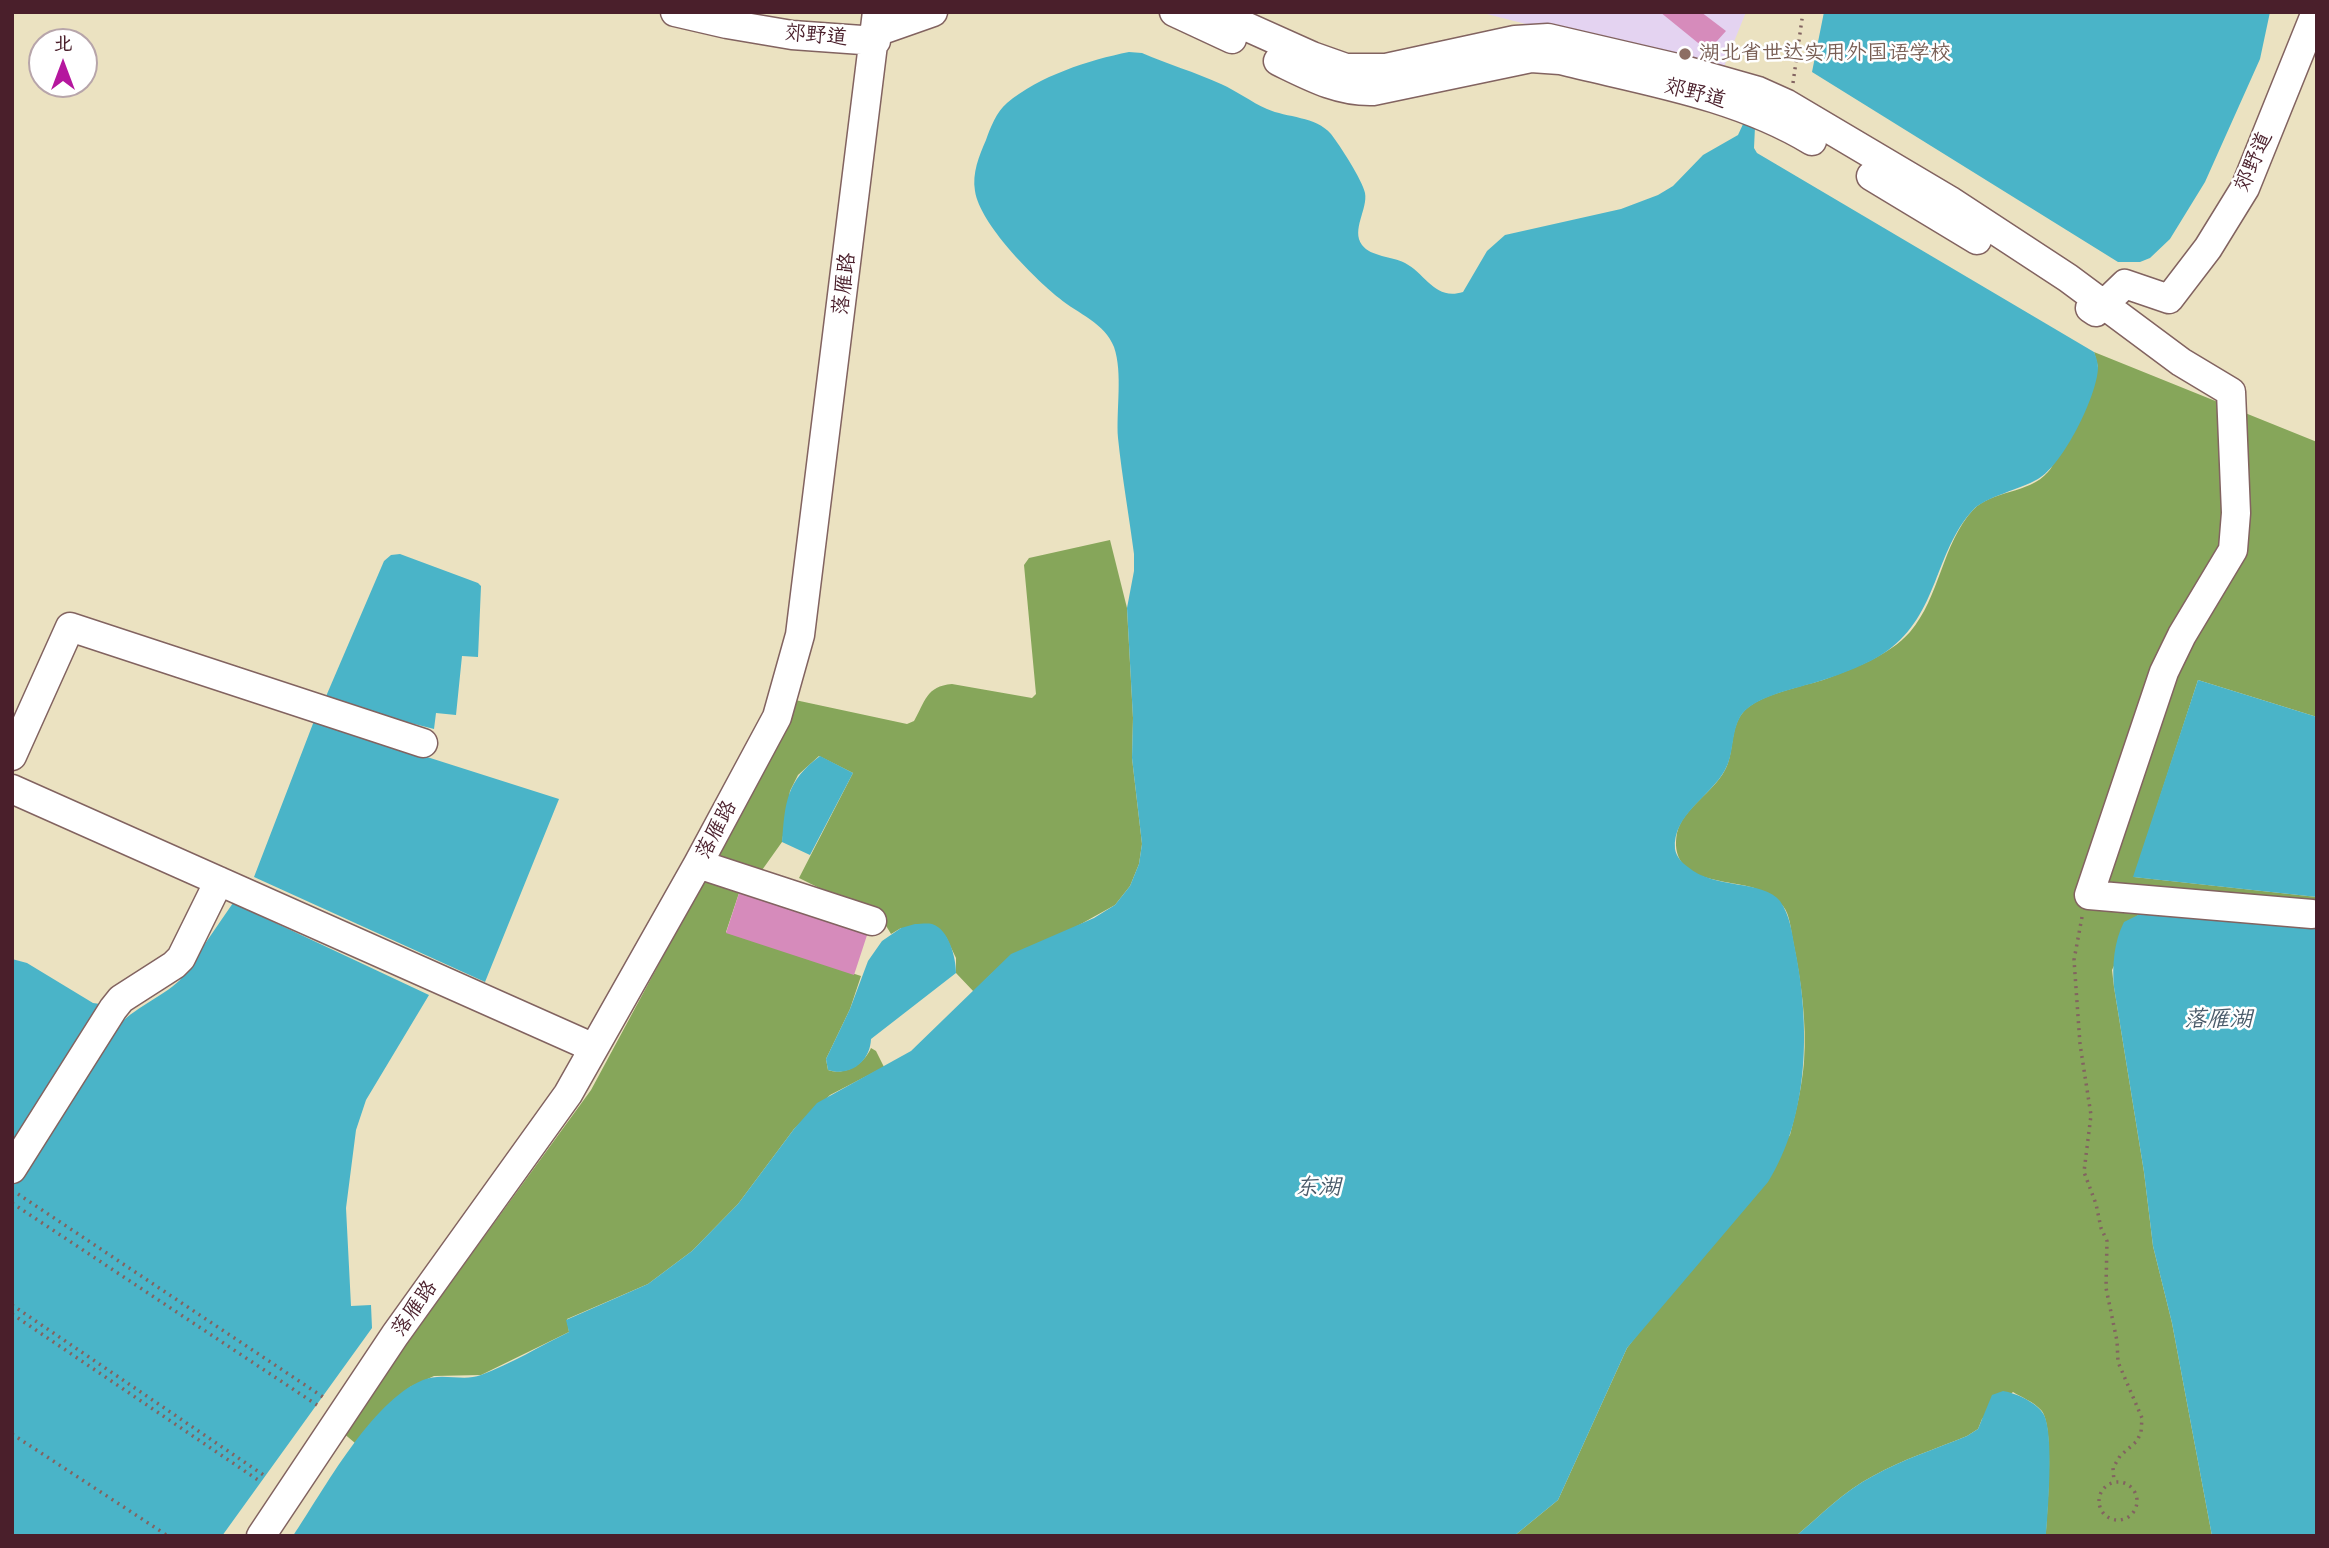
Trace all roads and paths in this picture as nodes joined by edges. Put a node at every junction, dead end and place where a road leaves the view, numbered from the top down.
1 (675, 12) edge
2 (933, 12) edge
3 (1174, 12) edge
4 (1214, 12) edge
5 (1803, 12) edge
6 (2316, 12) edge
7 (876, 28) edge
8 (1787, 104) junction
9 (2169, 299) junction
10 (2104, 305) junction
11 (2231, 392) junction
12 (423, 743) dead end
13 (12, 756) edge
14 (12, 789) edge
15 (698, 864) junction
16 (219, 881) junction
17 (2090, 895) junction
18 (2312, 914) dead end
19 (872, 920) dead end
20 (594, 1048) junction
21 (15, 1182) edge
22 (12, 1203) edge
23 (12, 1305) edge
24 (12, 1314) edge
25 (323, 1397) dead end
26 (317, 1405) dead end
27 (12, 1434) edge
28 (265, 1476) dead end
29 (261, 1482) dead end
30 (2115, 1482) junction
31 (168, 1536) edge
32 (261, 1536) edge

1 - 7 street, 郊野道
2 - 7 street, 郊野道
3 - 10 street, 郊野道
4 - 8 street
5 - 8 path
6 - 9 street, 郊野道
7 - 15 street, 落雁路
8 - 10 street
9 - 10 street
9 - 11 street
10 - 11 street
11 - 17 street
12 - 13 street
14 - 16 street
15 - 19 street
15 - 20 street, 落雁路
16 - 20 street
16 - 21 street
17 - 18 street
17 - 30 path
20 - 32 street, 落雁路
21 - 25 path
22 - 26 path
23 - 28 path
24 - 29 path
27 - 31 path
30 - 30 path

